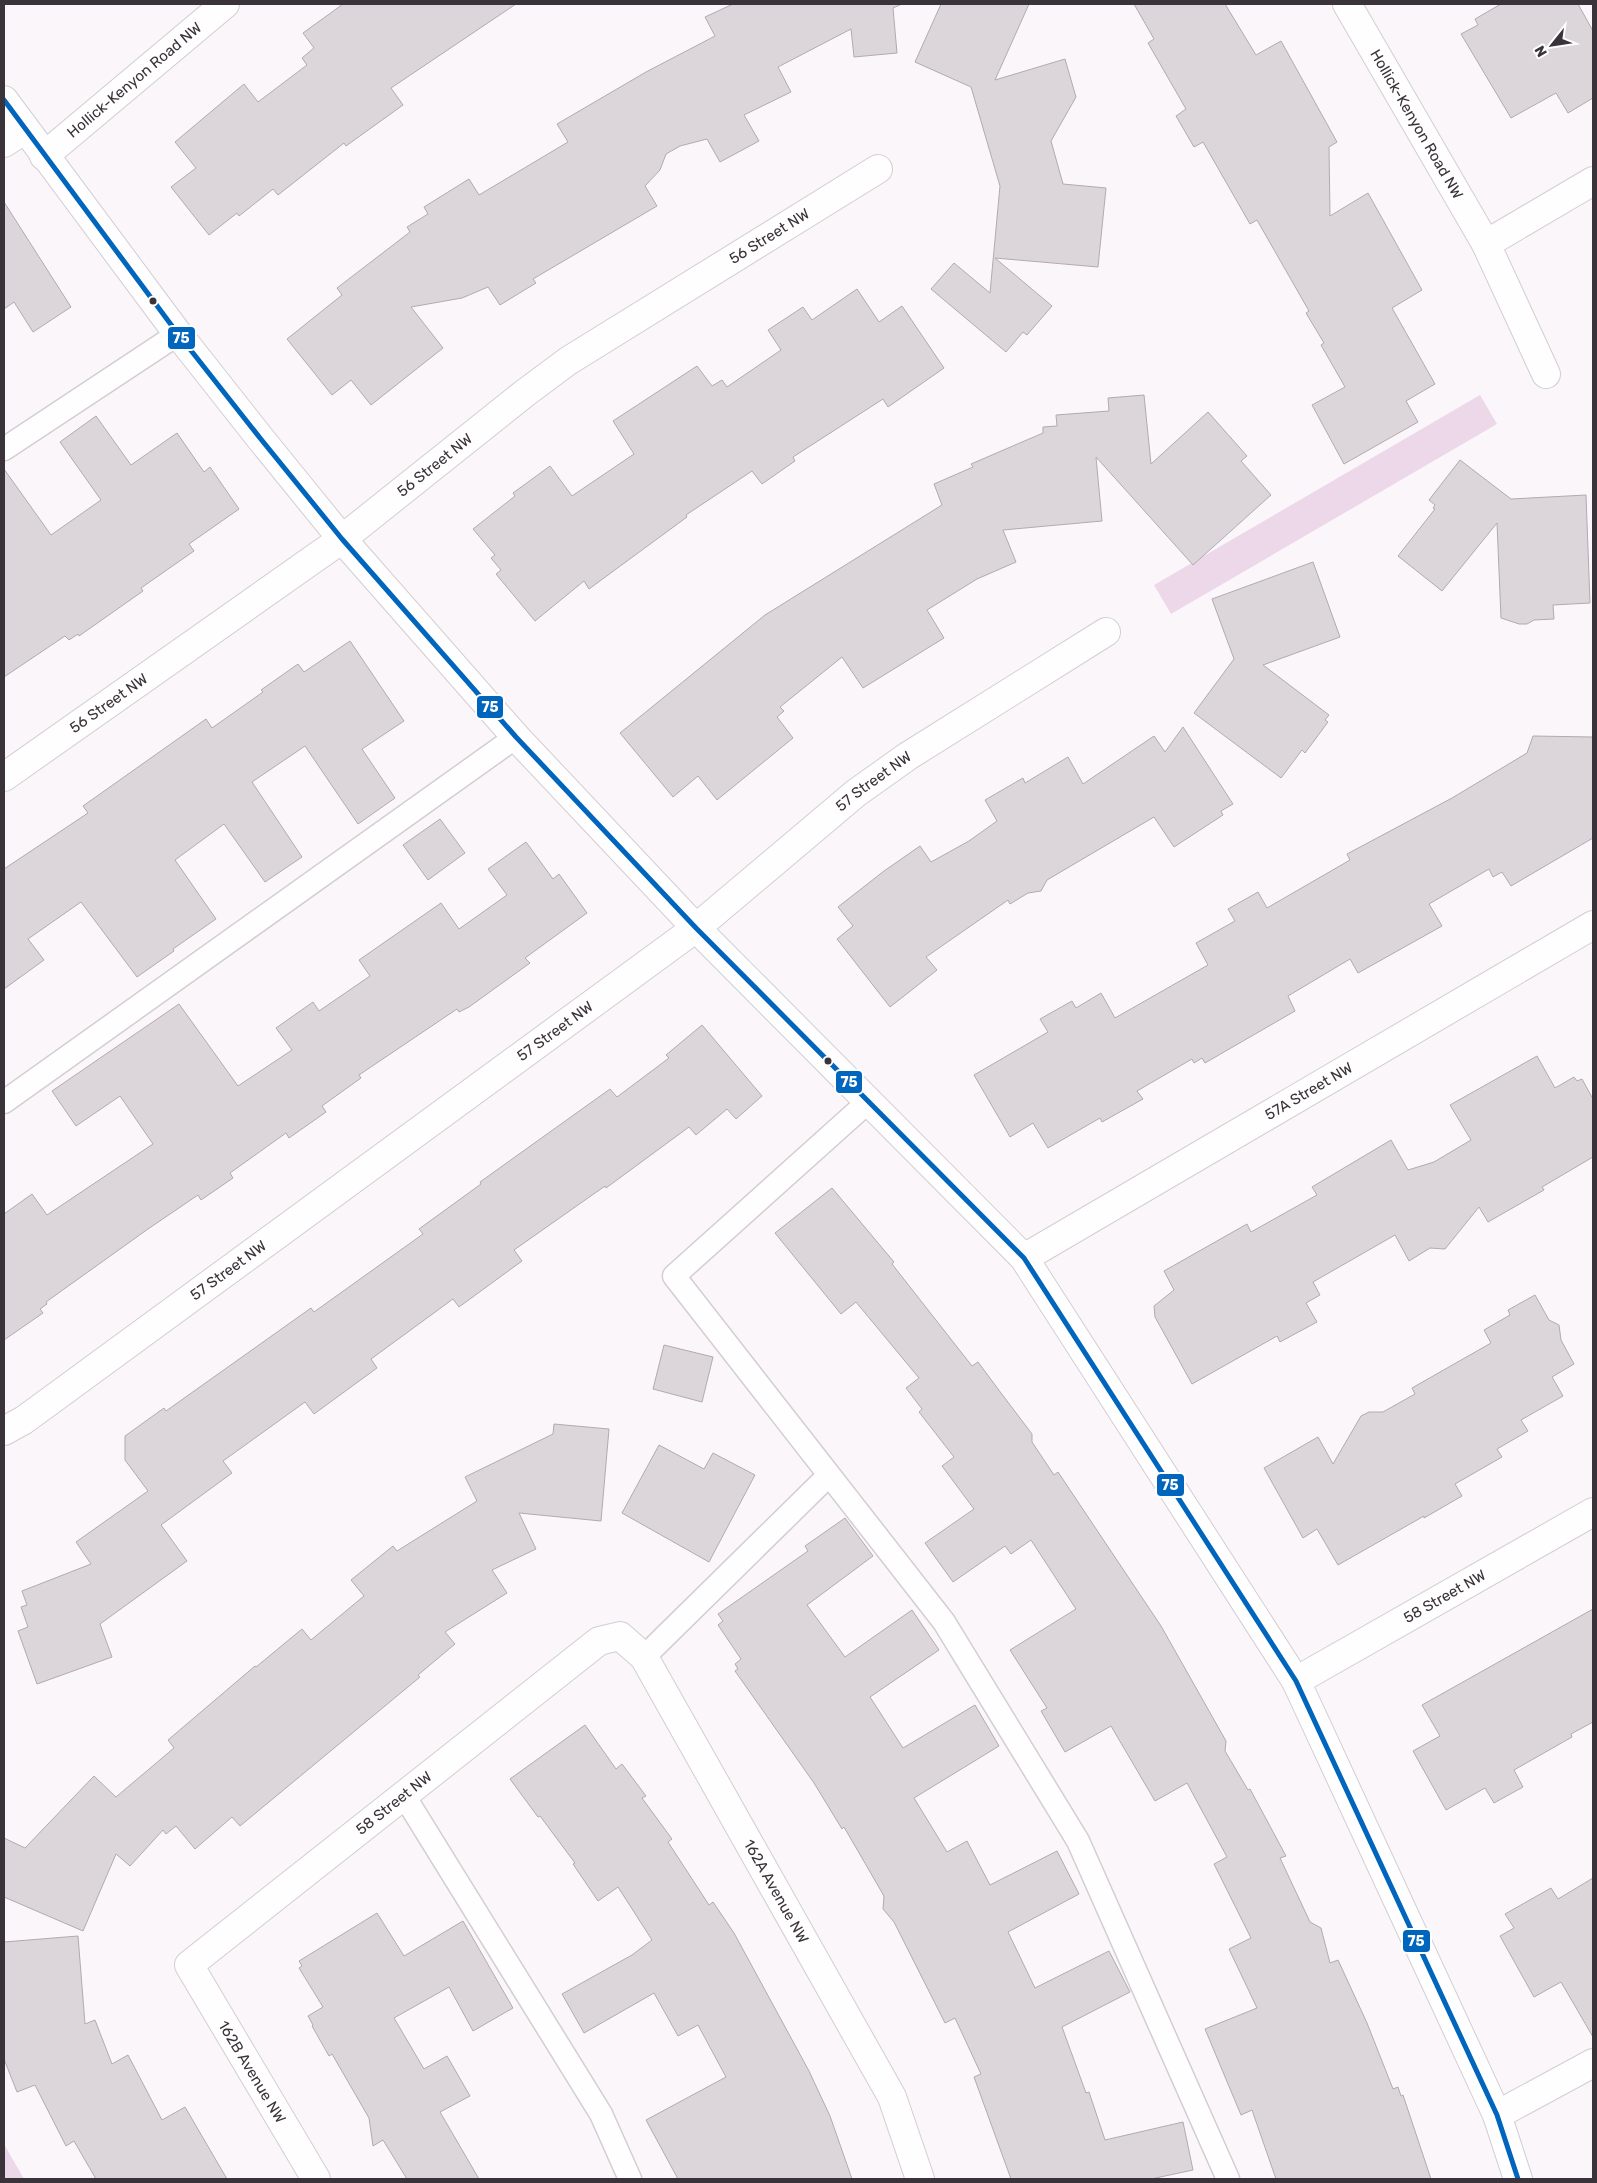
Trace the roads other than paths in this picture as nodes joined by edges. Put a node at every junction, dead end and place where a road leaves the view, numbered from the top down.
1 (225, 4) edge
2 (1347, 4) edge
3 (4, 100) edge
4 (14, 136) edge
5 (44, 156) junction
6 (878, 169) dead end
7 (1593, 181) edge
8 (1486, 244) junction
9 (178, 334) junction
10 (1546, 374) dead end
11 (4, 450) edge
12 (342, 539) junction
13 (1106, 632) dead end
14 (516, 737) junction
15 (4, 777) edge
16 (1593, 924) edge
17 (696, 928) junction
18 (869, 1101) junction
19 (4, 1102) edge
20 (1024, 1258) junction
21 (4, 1432) edge
22 (829, 1475) junction
23 (1593, 1512) edge
24 (599, 1641) joint
25 (644, 1657) junction
26 (1296, 1682) junction
27 (404, 1794) junction
28 (189, 1965) joint
29 (1593, 2063) edge
30 (1497, 2115) junction
31 (316, 2179) edge
32 (630, 2179) edge
33 (920, 2179) edge
34 (1228, 2179) edge
35 (1518, 2179) edge

1 - 5 street, Hollick-Kenyon Road NW
2 - 8 street, Hollick-Kenyon Road NW
3 - 4 street
4 - 5 street
5 - 9 street
6 - 12 street, 56 Street NW
7 - 8 street
8 - 10 street, Hollick-Kenyon Road NW
9 - 11 lane
9 - 12 street
12 - 14 street
12 - 15 street, 56 Street NW
13 - 17 street, 57 Street NW
14 - 17 street
14 - 19 lane
16 - 20 street, 57A Street NW
17 - 18 street
17 - 21 street, 57 Street NW
18 - 20 street
18 - 22 lane
20 - 26 street
22 - 25 lane
22 - 34 lane
23 - 26 street, 58 Street NW
24 - 25 street, 162A Avenue NW
24 - 27 street, 58 Street NW
25 - 33 street, 162A Avenue NW
26 - 30 street
27 - 28 street, 58 Street NW
27 - 32 lane
28 - 31 street, 162B Avenue NW
29 - 30 street
30 - 35 street

